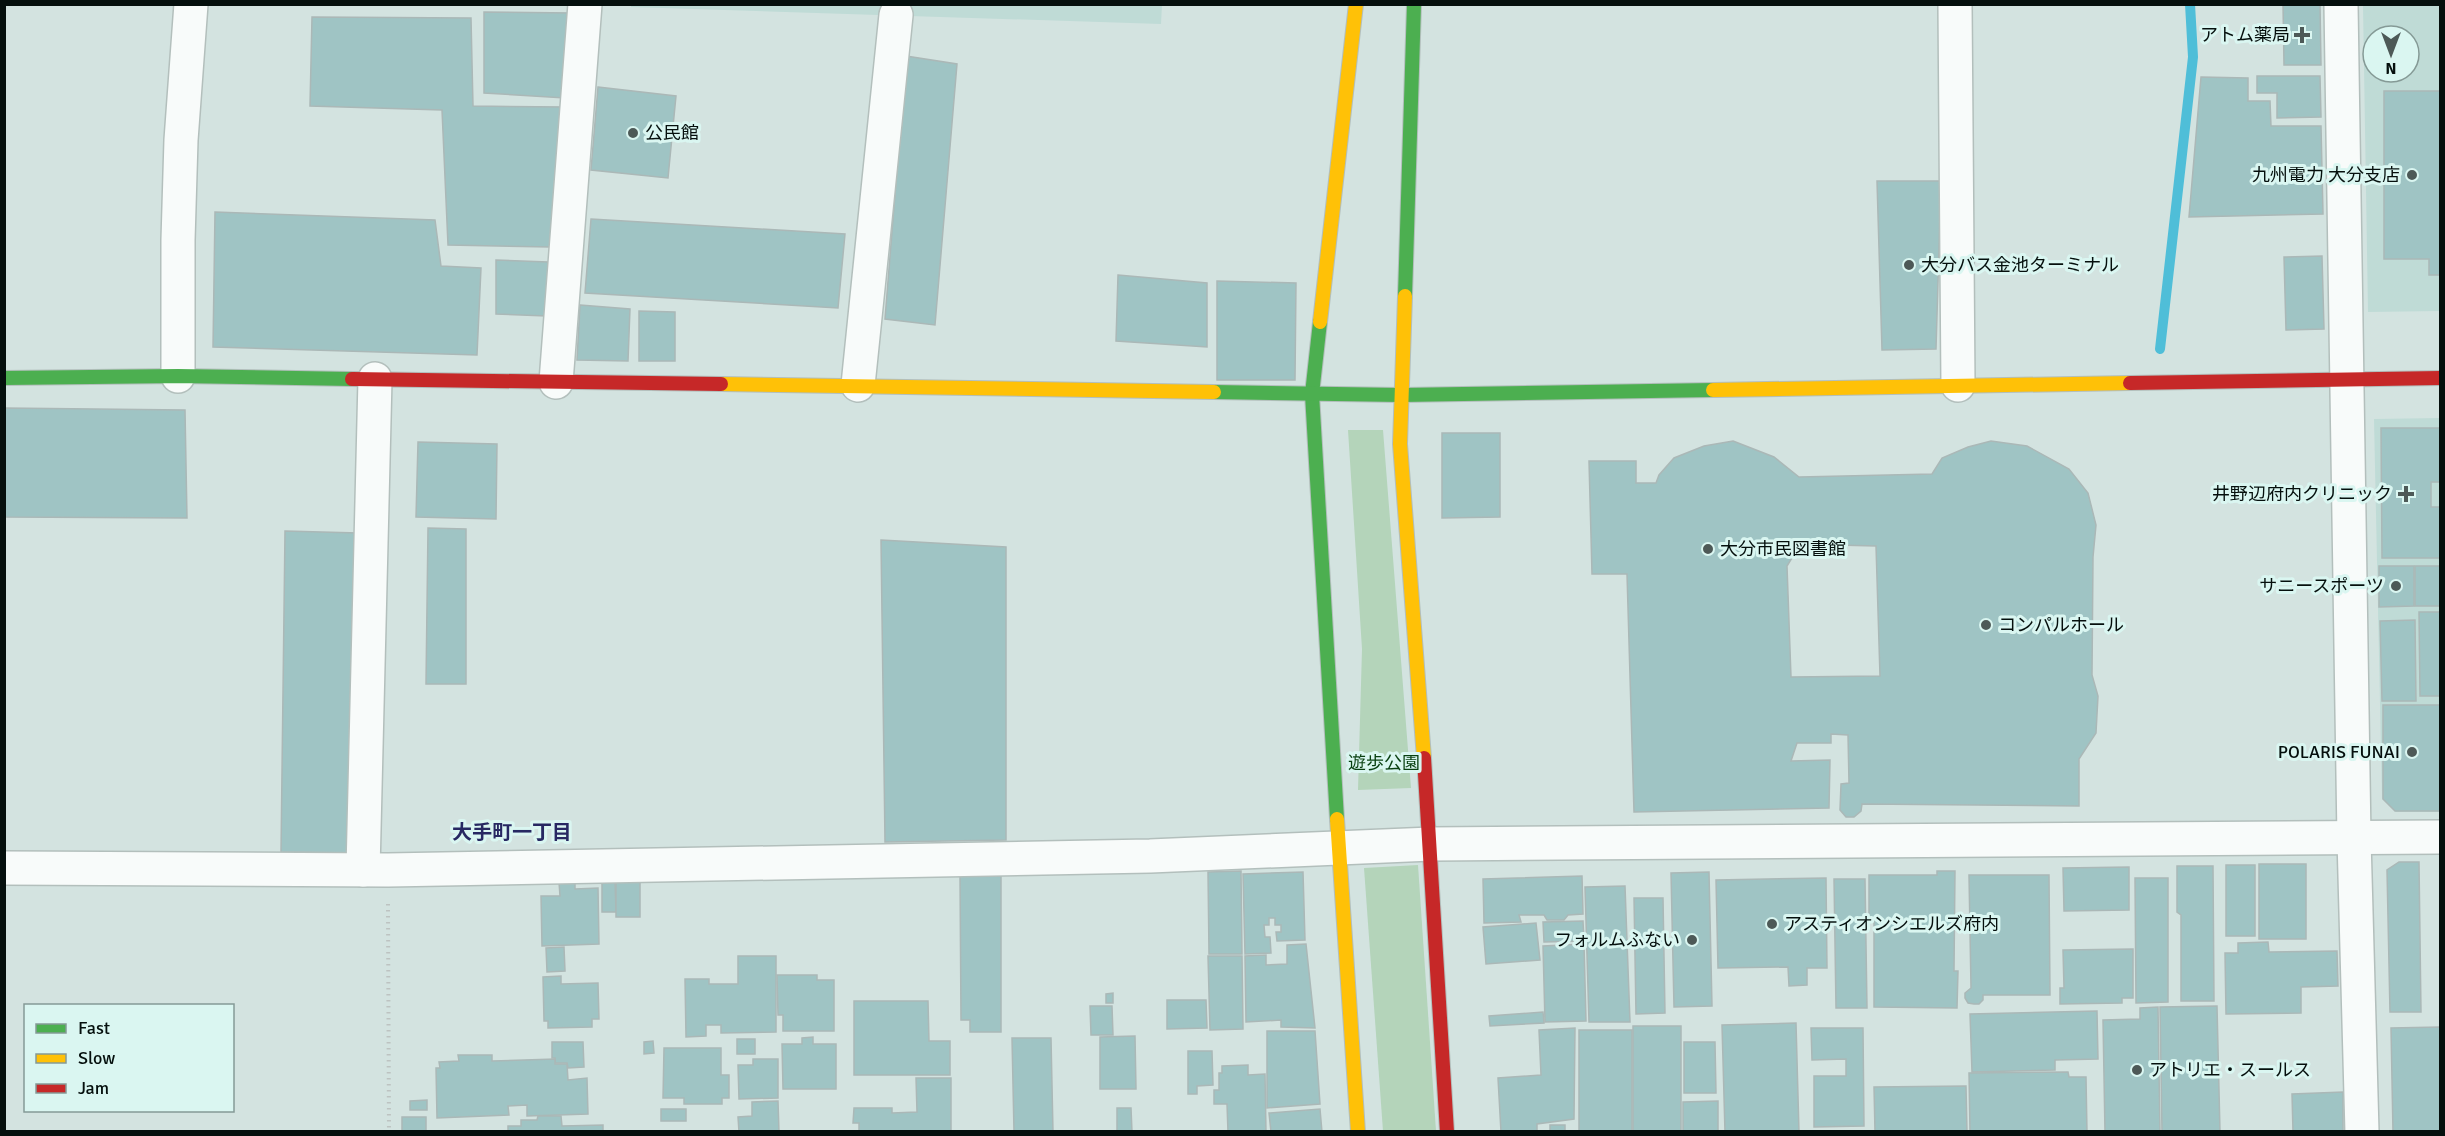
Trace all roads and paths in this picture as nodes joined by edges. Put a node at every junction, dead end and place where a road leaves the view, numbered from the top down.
1 (191, 4) edge
2 (585, 4) edge
3 (1356, 4) edge
4 (1414, 4) edge
5 (1955, 4) edge
6 (2341, 4) edge
7 (896, 15) dead end
8 (178, 376) junction
9 (4, 378) edge
10 (2440, 378) edge
11 (375, 379) junction
12 (2345, 380) junction
13 (556, 382) junction
14 (1958, 384) junction
15 (858, 385) junction
16 (1312, 394) junction
17 (1401, 396) junction
18 (2440, 837) edge
19 (2354, 838) junction
20 (1431, 844) junction
21 (1338, 848) junction
22 (4, 867) edge
23 (376, 870) junction
24 (390, 1131) edge
25 (1358, 1131) edge
26 (1448, 1131) edge
27 (2362, 1131) edge

1 - 8 street
2 - 13 street
3 - 16 street
4 - 17 street
5 - 14 street
6 - 12 street
7 - 15 street
8 - 9 street
8 - 11 street
10 - 12 street
11 - 13 street
11 - 23 street
12 - 14 street
12 - 19 street
13 - 15 street
14 - 17 street
15 - 16 street
16 - 17 street
16 - 21 street
17 - 20 street
18 - 19 street
19 - 20 street
19 - 27 street
20 - 21 street
20 - 26 street
21 - 23 street
21 - 25 street
22 - 23 street
23 - 24 path

